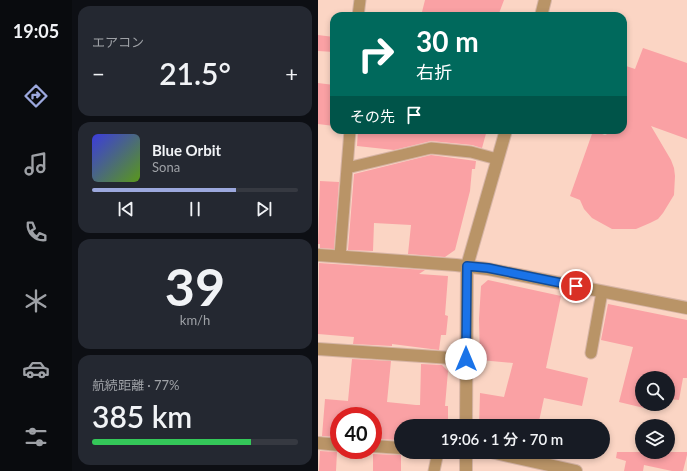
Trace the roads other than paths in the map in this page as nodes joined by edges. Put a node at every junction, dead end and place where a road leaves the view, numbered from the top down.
1 (360, 0) edge
2 (545, 0) edge
3 (358, 12) edge
4 (541, 12) edge
5 (350, 134) edge
6 (505, 134) edge
7 (497, 160) junction
8 (347, 168) junction
9 (318, 255) edge
10 (340, 256) junction
11 (467, 266) junction
12 (602, 292) junction
13 (687, 308) edge
14 (318, 349) edge
15 (591, 353) dead end
16 (466, 359) junction
17 (466, 419) edge
18 (318, 443) edge
19 (330, 444) edge
20 (382, 447) edge
21 (394, 448) edge
22 (437, 459) edge
23 (466, 459) edge
24 (522, 459) edge
25 (434, 471) edge
26 (466, 471) edge
27 (576, 471) edge

1 - 3 lane
2 - 4 street
5 - 8 lane
6 - 7 street
7 - 8 lane
7 - 11 street
8 - 10 lane
9 - 10 street
10 - 11 street
11 - 12 street
11 - 16 street
12 - 13 street
12 - 15 lane
14 - 16 street
16 - 17 street
18 - 19 street
20 - 21 street
22 - 25 lane
23 - 26 street
24 - 27 street

